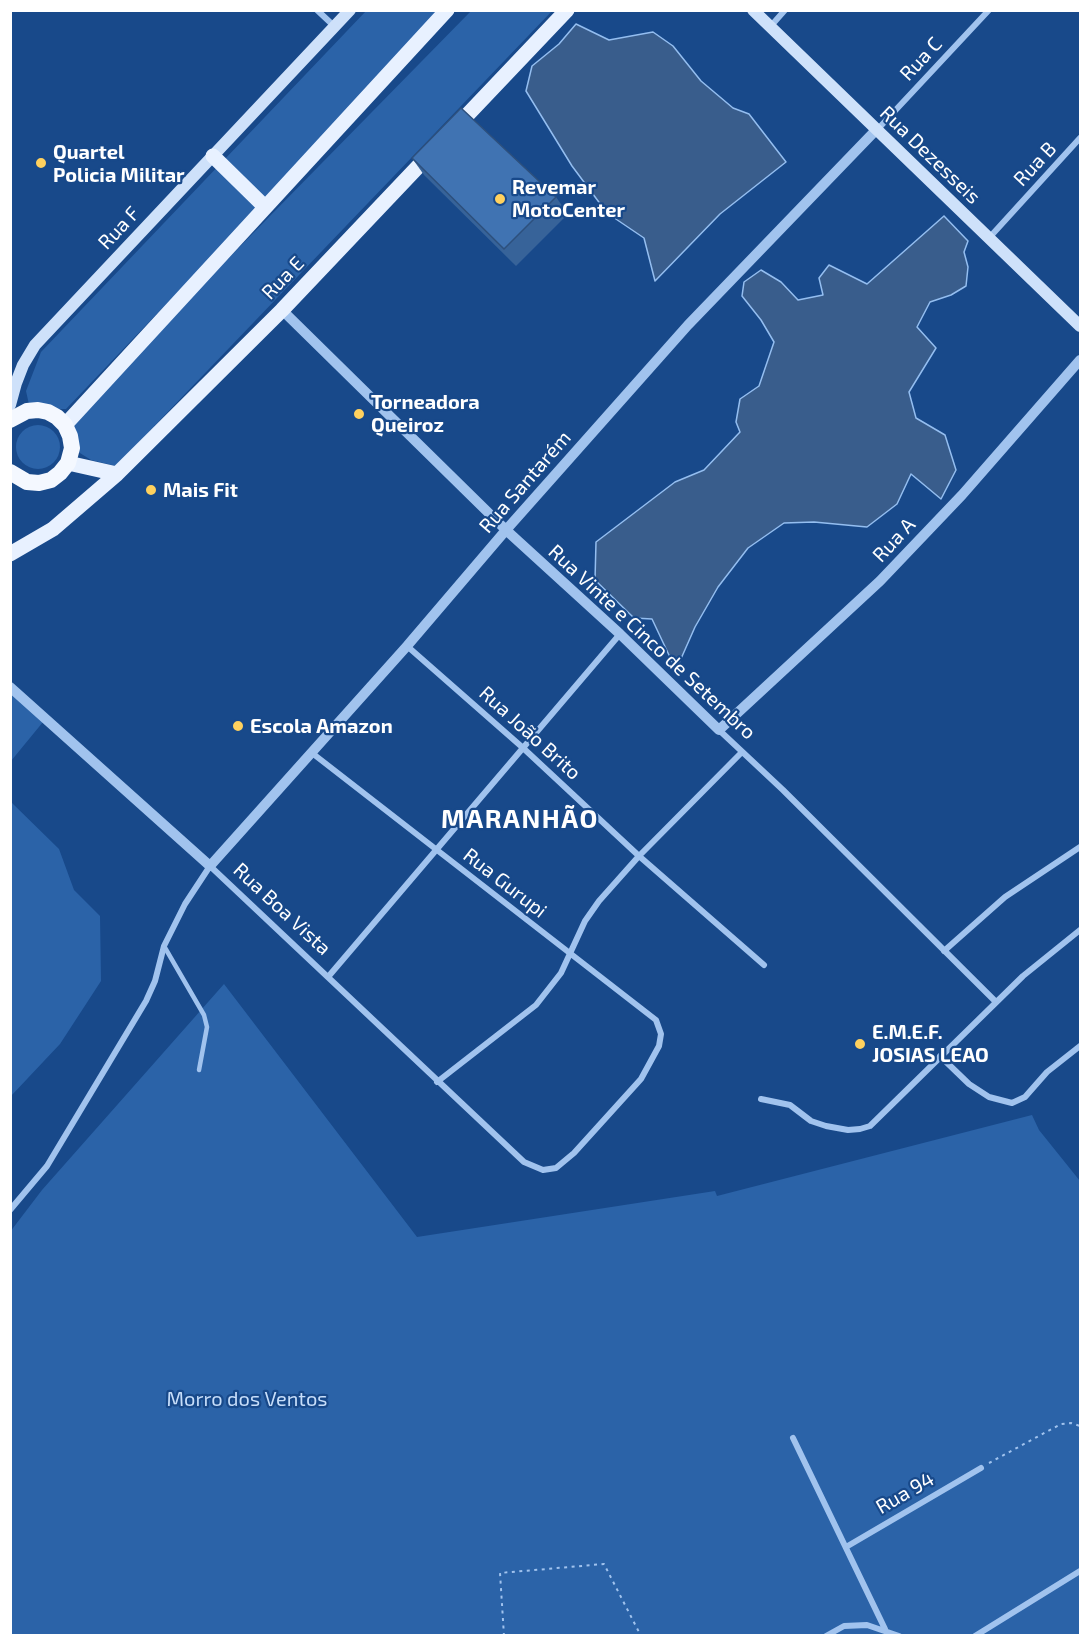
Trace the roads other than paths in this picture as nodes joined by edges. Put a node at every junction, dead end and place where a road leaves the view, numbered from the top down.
1 (317, 10) edge
2 (350, 10) edge
3 (447, 10) edge
4 (567, 10) edge
5 (753, 10) edge
6 (785, 10) edge
7 (990, 10) edge
8 (335, 27) junction
9 (770, 27) junction
10 (876, 130) junction
11 (1080, 138) edge
12 (213, 156) junction
13 (265, 207) junction
14 (989, 238) junction
15 (282, 310) junction
16 (1080, 326) edge
17 (1080, 360) edge
18 (10, 405) edge
19 (10, 420) edge
20 (65, 425) junction
21 (68, 463) junction
22 (117, 474) junction
23 (12, 477) edge
24 (506, 530) junction
25 (10, 554) edge
26 (620, 633) junction
27 (407, 646) junction
28 (10, 687) edge
29 (719, 730) junction
30 (522, 747) junction
31 (742, 752) junction
32 (312, 753) junction
33 (1080, 847) edge
34 (435, 849) junction
35 (639, 856) junction
36 (210, 866) junction
37 (1080, 930) edge
38 (164, 946) junction
39 (945, 951) junction
40 (570, 953) junction
41 (764, 965) dead end
42 (328, 977) junction
43 (996, 1002) junction
44 (1080, 1046) edge
45 (940, 1056) junction
46 (199, 1070) dead end
47 (437, 1082) junction
48 (760, 1099) dead end
49 (524, 1162) joint
50 (10, 1210) edge
51 (793, 1438) dead end
52 (981, 1468) road end
53 (846, 1547) junction
54 (1080, 1570) edge
55 (885, 1629) junction
56 (826, 1635) edge
57 (899, 1635) edge
58 (975, 1635) edge

1 - 8 street
2 - 8 main road, Rua F
3 - 13 main road
4 - 15 main road, Rua E
5 - 9 main road, Rua Dezesseis
6 - 9 street
7 - 10 street, Rua C
8 - 12 main road, Rua F
9 - 10 main road, Rua Dezesseis
10 - 14 main road, Rua Dezesseis
10 - 24 street, Rua Santarém
11 - 14 street, Rua B
12 - 13 main road
12 - 18 main road, Rua F
13 - 20 main road
14 - 16 main road, Rua Dezesseis
15 - 22 main road, Rua E
15 - 24 street, Rua Vinte e Cinco de Setembro
17 - 29 street, Rua A
19 - 20 highway
20 - 21 highway
21 - 22 main road
21 - 23 highway
22 - 25 main road, Rua E
24 - 26 street, Rua Vinte e Cinco de Setembro
24 - 27 street, Rua Santarém
26 - 29 street, Rua Vinte e Cinco de Setembro
26 - 30 street
27 - 30 street, Rua João Brito
27 - 32 street, Rua Santarém
28 - 36 street, Rua Boa Vista
29 - 31 street, Rua Vinte e Cinco de Setembro
30 - 34 street
30 - 35 street, Rua João Brito
31 - 35 street
31 - 39 street, Rua Vinte e Cinco de Setembro
32 - 34 street, Rua Gurupi
32 - 36 street, Rua Santarém
33 - 39 street
34 - 40 street, Rua Gurupi
34 - 42 street
35 - 40 street
35 - 41 street, Rua João Brito
36 - 38 street
36 - 42 street, Rua Boa Vista
37 - 43 street
38 - 46 lane
38 - 50 street
39 - 43 street, Rua Vinte e Cinco de Setembro
40 - 47 street
40 - 49 street, Rua Gurupi
42 - 47 street, Rua Boa Vista
43 - 45 street
44 - 45 street
45 - 48 street
47 - 49 street, Rua Boa Vista
51 - 53 street
52 - 53 street, Rua 94
53 - 55 street
54 - 58 street
55 - 56 street
55 - 57 street

